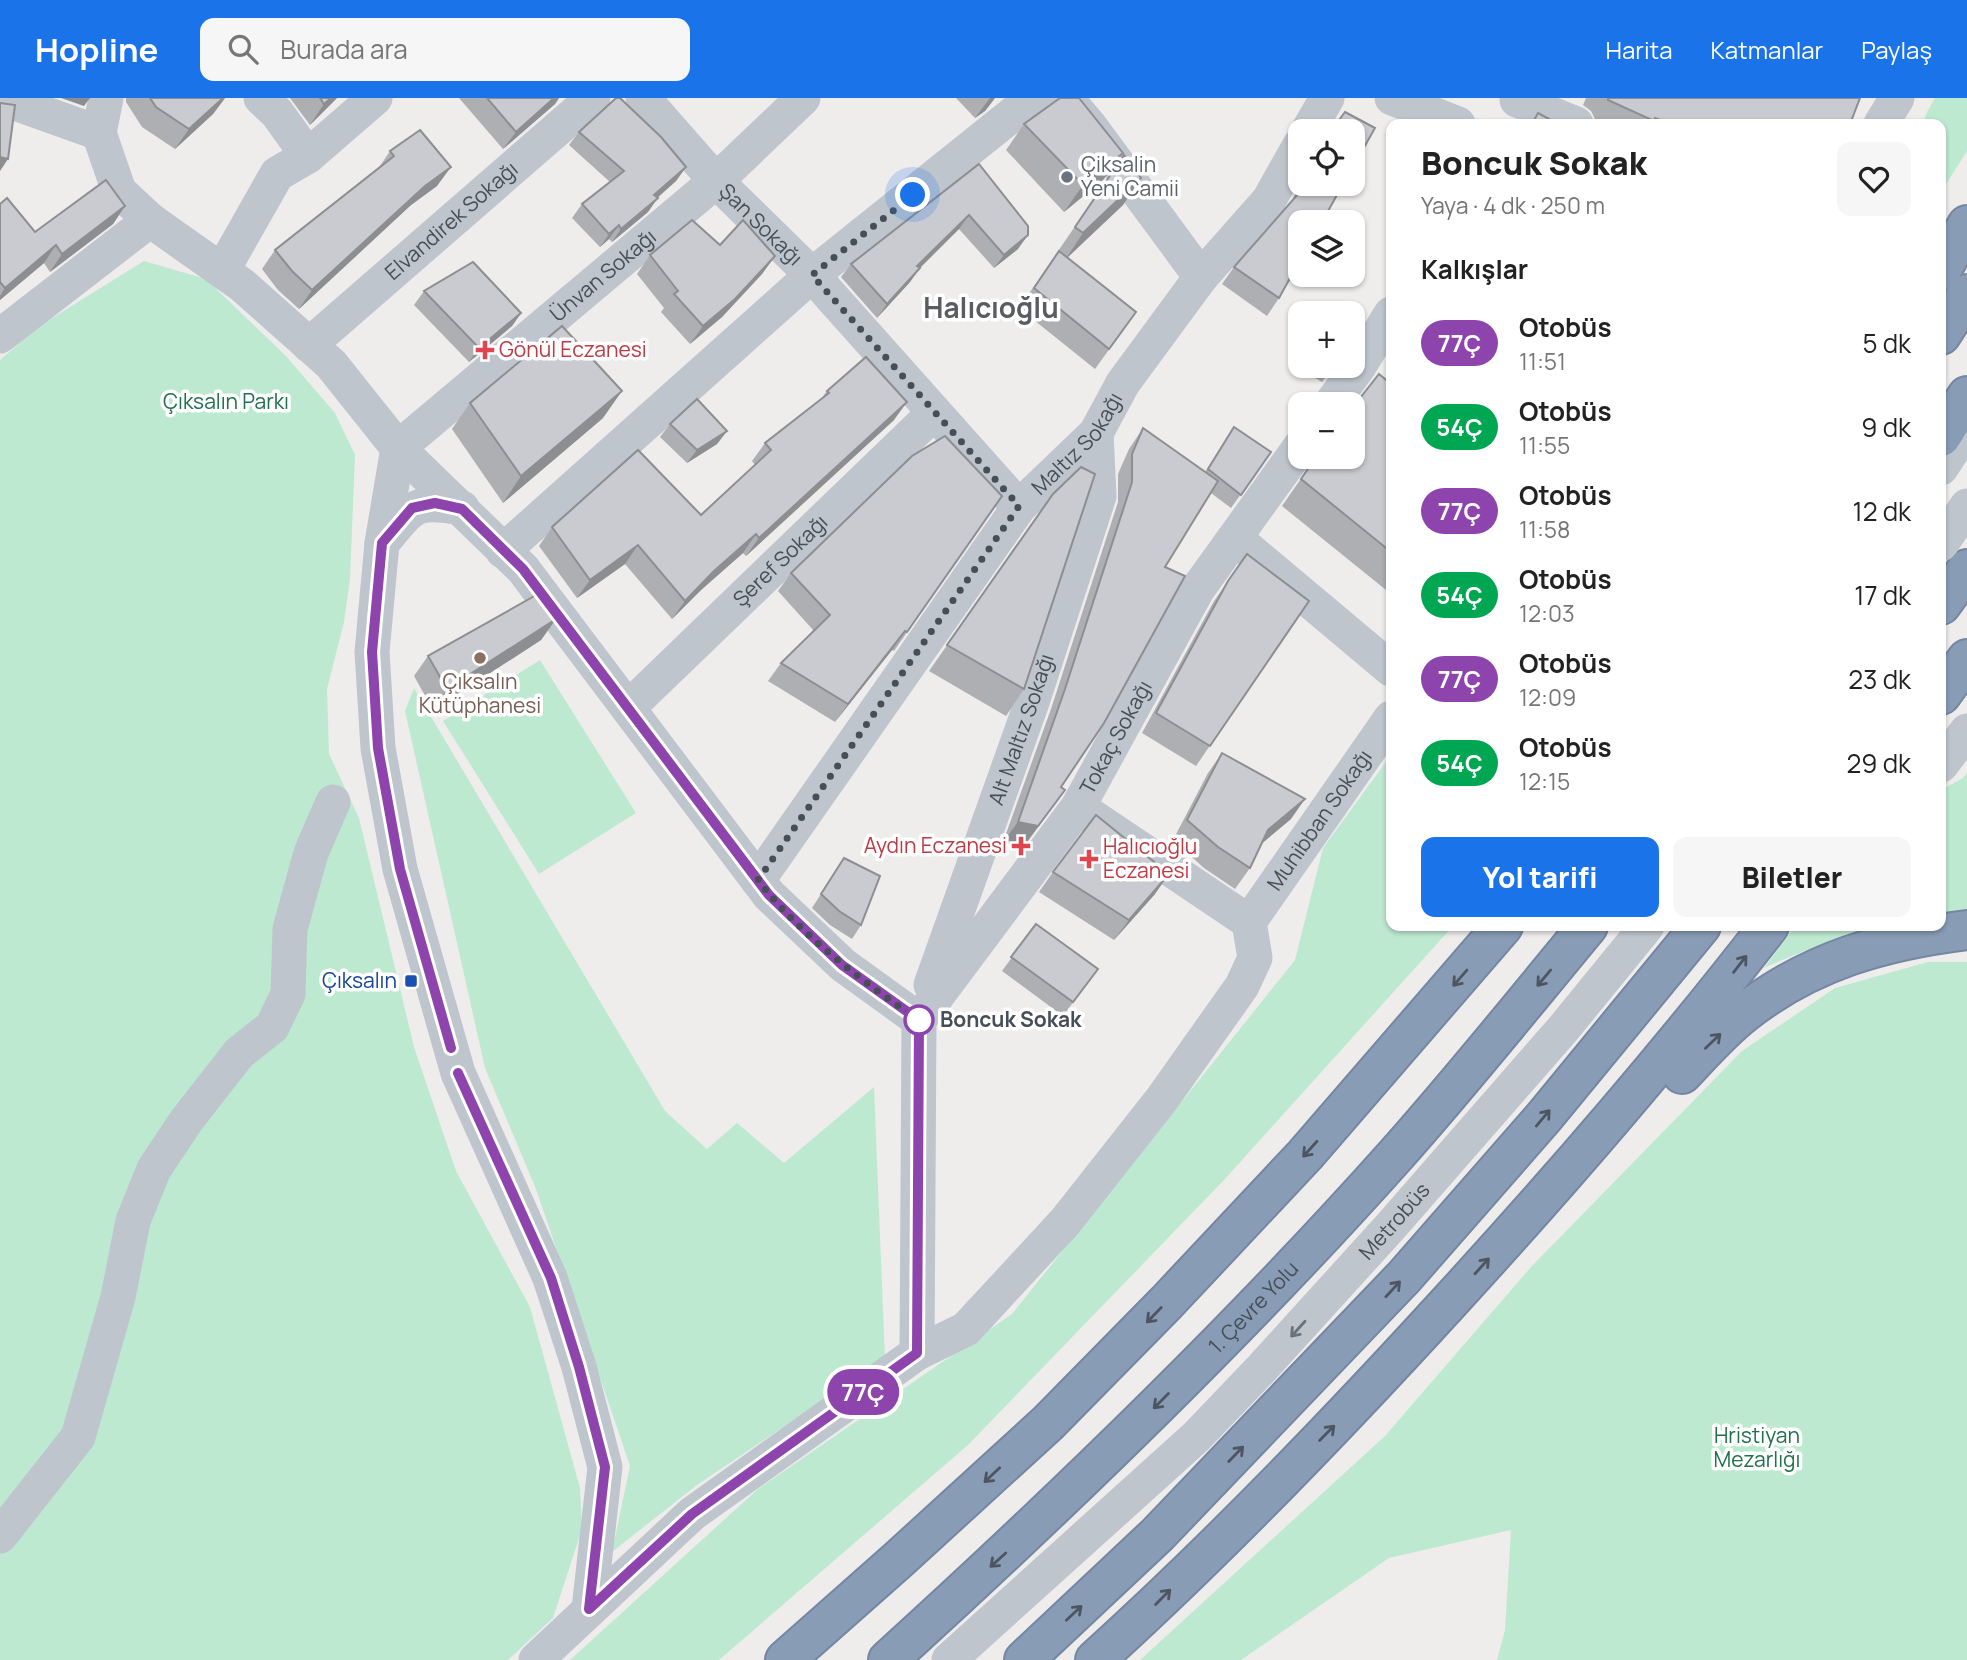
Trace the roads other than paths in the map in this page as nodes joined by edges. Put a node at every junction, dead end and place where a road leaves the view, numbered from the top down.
1 (106, 98) edge
2 (261, 98) edge
3 (375, 98) edge
4 (593, 98) edge
5 (643, 98) edge
6 (803, 98) edge
7 (1033, 98) edge
8 (1066, 98) edge
9 (1327, 98) edge
10 (1392, 98) edge
11 (1897, 98) edge
12 (0, 101) edge
13 (1512, 107) edge
14 (1315, 119) edge
15 (1445, 119) edge
16 (1557, 119) edge
17 (1884, 119) edge
18 (99, 133) junction
19 (308, 156) junction
20 (1288, 166) edge
21 (716, 181) junction
22 (150, 220) junction
23 (1967, 225) edge
24 (1946, 262) edge
25 (222, 271) junction
26 (812, 275) junction
27 (1201, 277) junction
28 (1967, 294) edge
29 (1946, 327) edge
30 (1386, 328) edge
31 (1, 335) edge
32 (309, 345) junction
33 (1346, 392) edge
34 (1967, 396) edge
35 (934, 413) junction
36 (1967, 428) edge
37 (1946, 429) edge
38 (1096, 433) junction
39 (398, 448) junction
40 (1946, 460) edge
41 (1288, 464) edge
42 (1019, 506) junction
43 (1967, 506) edge
44 (462, 509) junction
45 (1946, 537) edge
46 (1235, 538) junction
47 (382, 543) junction
48 (503, 551) junction
49 (1967, 569) edge
50 (1946, 599) edge
51 (1967, 659) edge
52 (1386, 665) edge
53 (1946, 688) edge
54 (628, 708) junction
55 (1386, 725) edge
56 (1967, 731) edge
57 (1946, 758) edge
58 (333, 802) dead end
59 (1078, 807) junction
60 (758, 880) junction
61 (1249, 922) junction
62 (1967, 930) edge
63 (1499, 931) edge
64 (1584, 931) edge
65 (1618, 931) edge
66 (1643, 931) edge
67 (1698, 931) edge
68 (1765, 931) edge
69 (919, 1020) junction
70 (1538, 1204) junction
71 (917, 1353) junction
72 (1125, 1501) junction
73 (2, 1530) edge
74 (596, 1541) junction
75 (640, 1562) junction
76 (589, 1609) junction
77 (536, 1660) edge
78 (785, 1660) edge
79 (888, 1660) edge
80 (949, 1660) edge
81 (1024, 1660) edge
82 (1095, 1660) edge

1 - 18 street
2 - 19 street
3 - 19 street
4 - 32 street, Elvandirek Sokağı
5 - 21 street, Şan Sokağı
6 - 21 street, Ünvan Sokağı
7 - 26 street
8 - 27 street
9 - 14 street
10 - 15 street
11 - 17 street
12 - 18 street
13 - 16 street
18 - 22 street
19 - 25 street
20 - 27 street, Maltız Sokağı
21 - 26 street, Şan Sokağı
21 - 39 street, Ünvan Sokağı
22 - 25 street
22 - 31 street
23 - 24 highway
25 - 32 street
26 - 35 street, Şan Sokağı
26 - 48 street
27 - 38 street, Maltız Sokağı
28 - 29 highway
30 - 33 street
32 - 39 street
34 - 37 highway
35 - 42 street, Şan Sokağı
35 - 54 street, Şeref Sokağı
36 - 40 street
38 - 42 street, Maltız Sokağı
38 - 69 street, Alt Maltız Sokağı
39 - 44 street
39 - 47 street
41 - 46 street, Tokaç Sokağı
42 - 60 street, Maltız Sokağı
43 - 45 street
44 - 47 street
44 - 48 street
46 - 52 street
46 - 59 street, Tokaç Sokağı
47 - 74 street
48 - 54 street
49 - 50 highway
51 - 53 highway
54 - 60 street
55 - 61 street, Muhibban Sokağı
56 - 57 street
58 - 73 street
59 - 61 street
59 - 69 street, Tokaç Sokağı
60 - 69 street
61 - 71 street
70 -> 62 highway
63 -> 78 highway
64 -> 79 highway, 1. Çevre Yolu
65 - 72 street, Metrobüs
66 -> 72 street, Metrobüs
81 -> 67 highway
70 -> 68 highway
69 - 71 street, Alt Maltız Sokağı
82 -> 70 highway
71 - 75 street
72 - 80 street, Metrobüs
74 - 75 street
74 - 76 street
75 - 76 street
76 - 77 street

